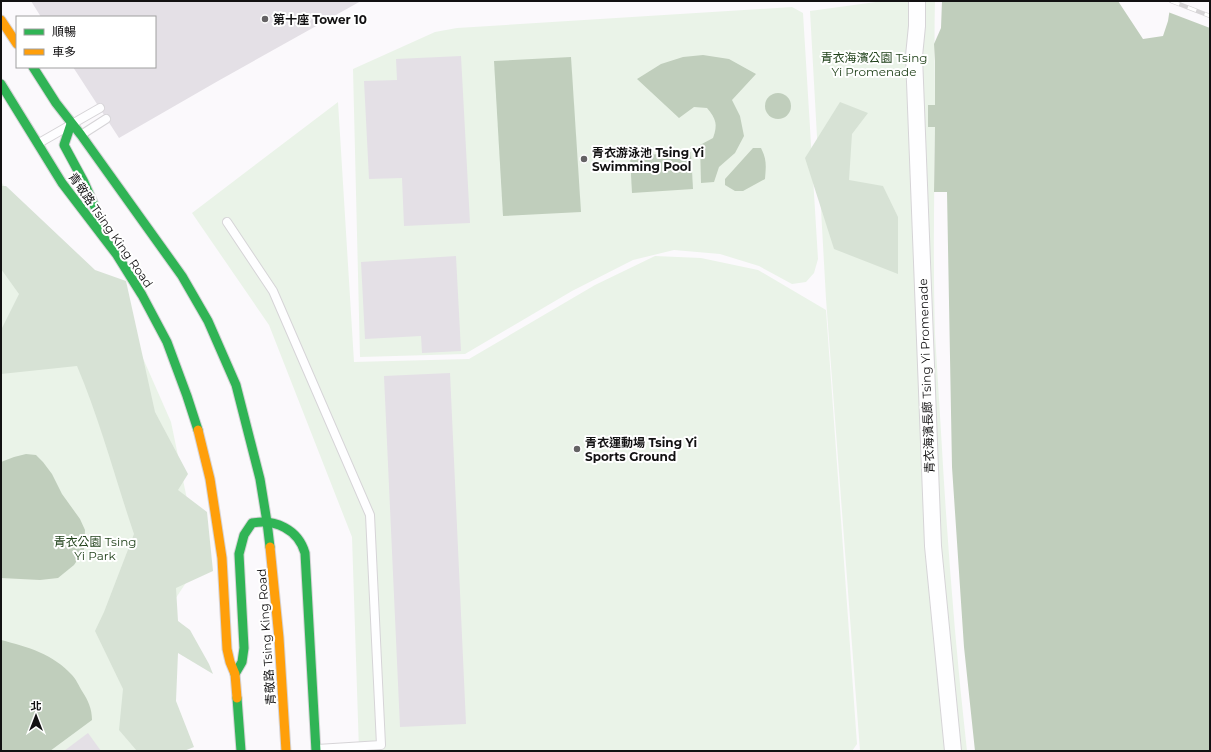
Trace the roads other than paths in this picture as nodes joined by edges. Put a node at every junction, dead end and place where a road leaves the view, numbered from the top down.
1 (917, 1) edge
2 (1, 20) edge
3 (16, 42) edge
4 (33, 68) edge
5 (1, 84) edge
6 (100, 108) dead end
7 (106, 119) dead end
8 (71, 124) junction
9 (81, 136) junction
10 (38, 143) junction
11 (55, 151) junction
12 (227, 222) dead end
13 (116, 255) junction
14 (267, 522) junction
15 (235, 674) junction
16 (316, 750) edge
17 (240, 751) edge
18 (286, 751) edge
19 (953, 751) edge

1 - 19 street, 青衣海濱長廊 Tsing Yi Promenade
2 - 3 main road
4 - 8 main road, 青敬路 Tsing King Road
5 - 10 main road, 青敬路 Tsing King Road
6 - 8 lane
7 - 9 lane
8 - 9 main road, 青敬路 Tsing King Road
8 - 10 lane
8 - 11 main road
9 - 11 main road
9 - 14 main road, 青敬路 Tsing King Road
10 - 11 main road, 青敬路 Tsing King Road
11 - 13 main road
11 - 13 main road, 青敬路 Tsing King Road
12 - 16 lane
13 - 15 main road, 青敬路 Tsing King Road
14 - 15 main road
14 - 16 main road
14 - 18 main road, 青敬路 Tsing King Road
15 - 17 main road, 青敬路 Tsing King Road

